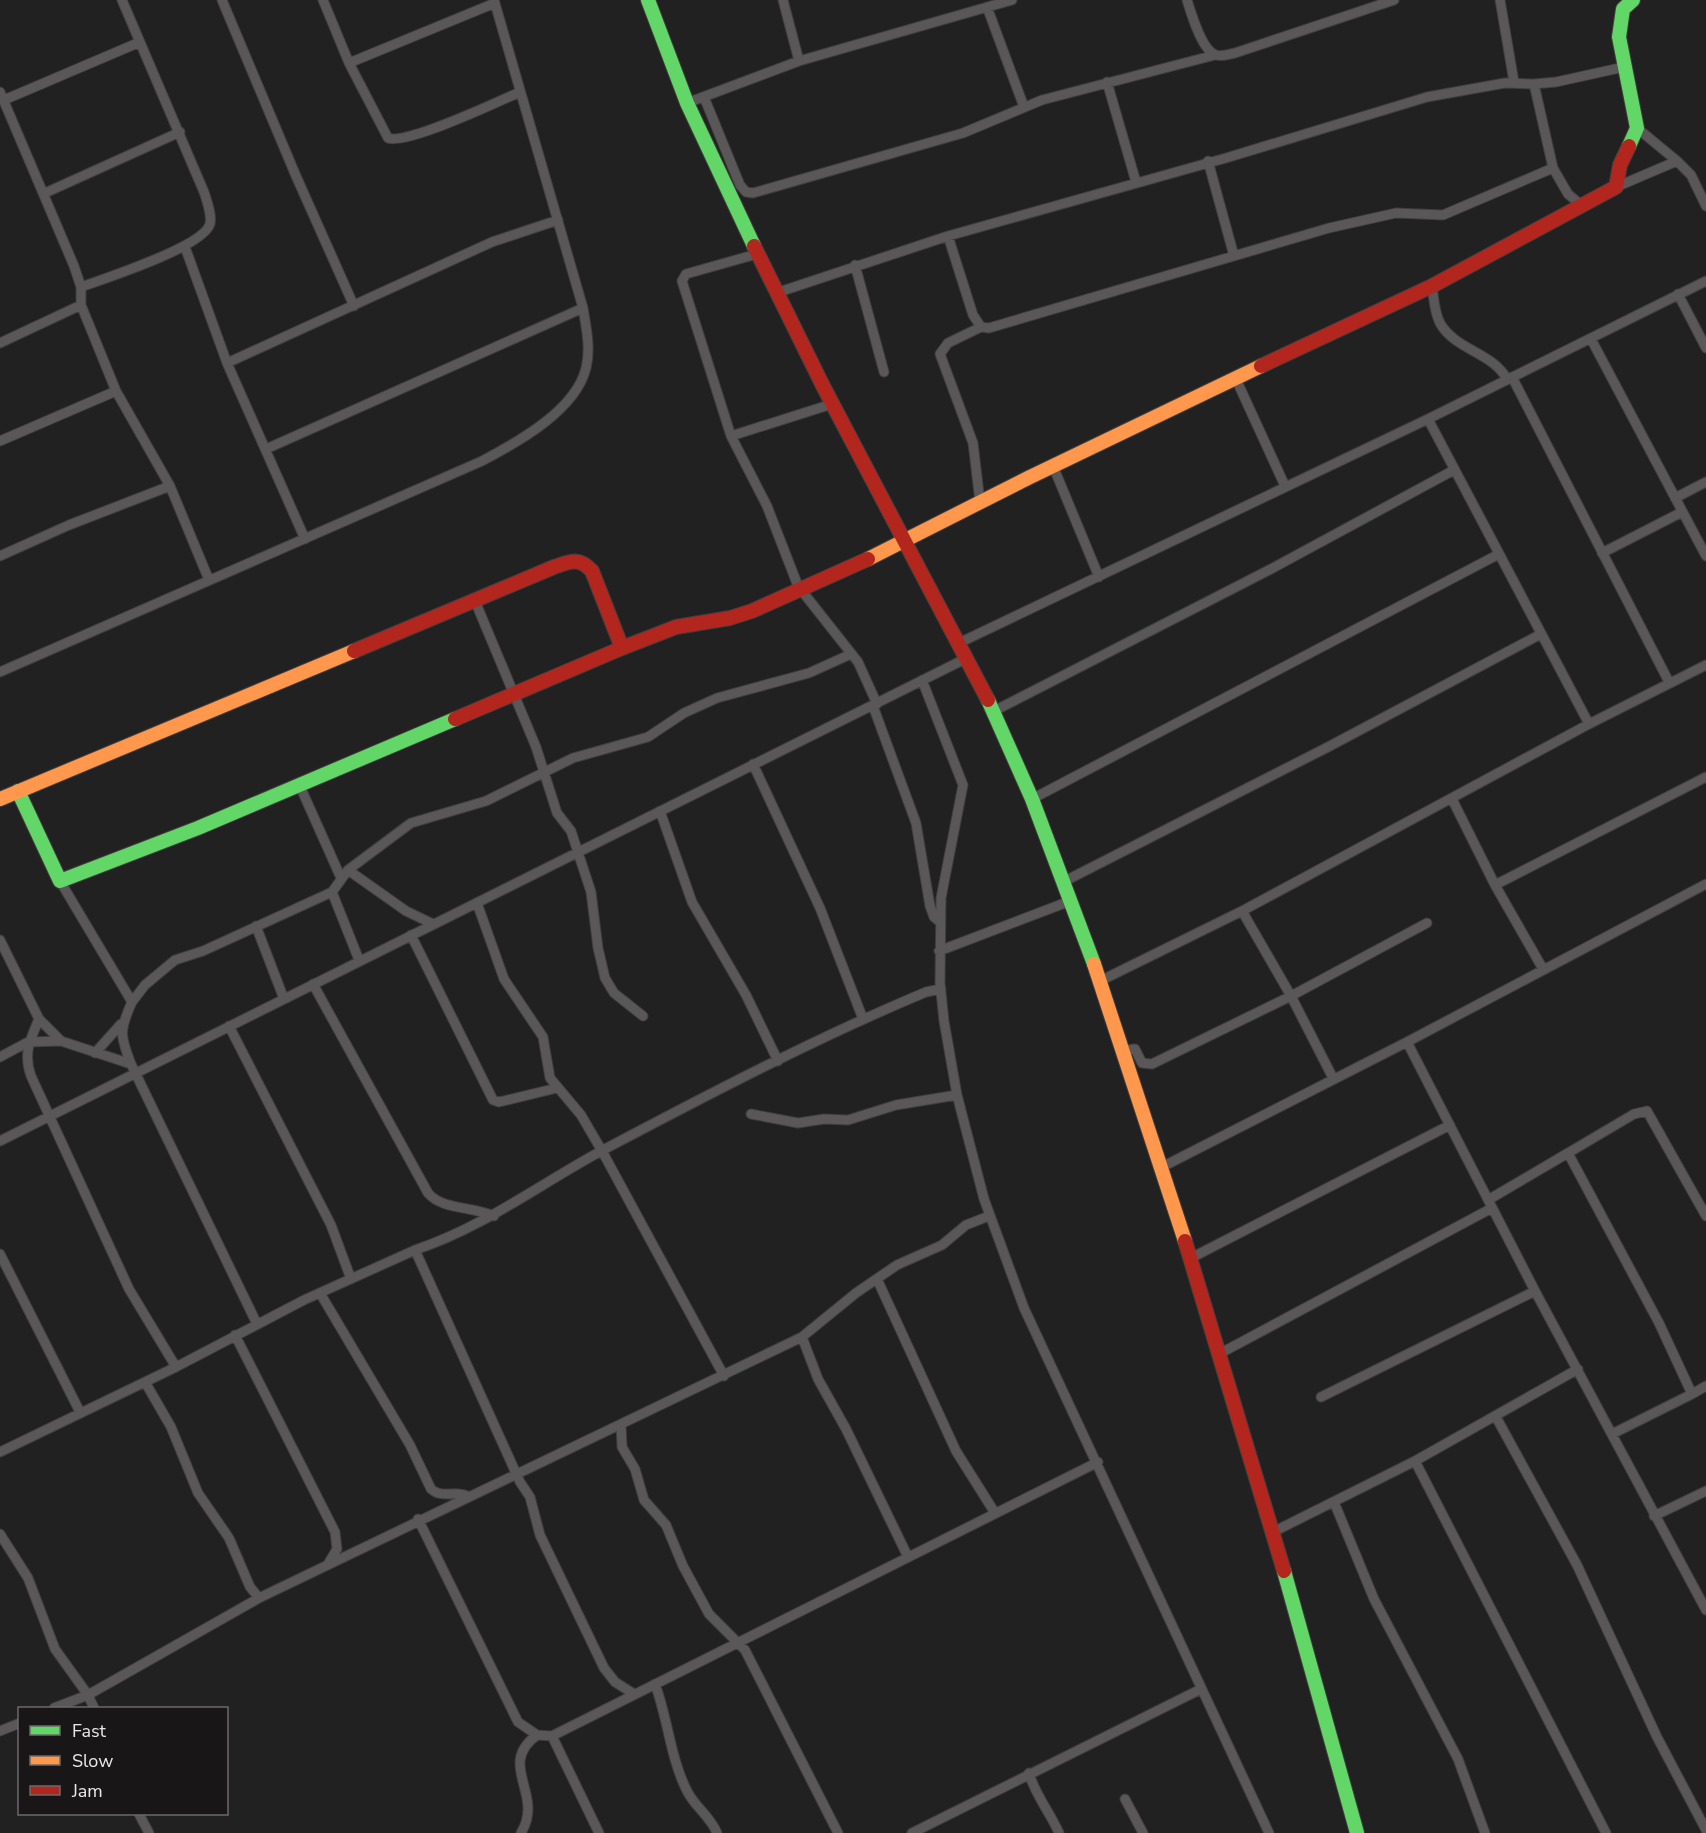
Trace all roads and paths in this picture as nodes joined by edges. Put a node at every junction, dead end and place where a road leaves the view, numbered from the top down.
1 (122, 0) edge
2 (222, 0) edge
3 (322, 0) edge
4 (648, 0) edge
5 (783, 0) edge
6 (1012, 0) edge
7 (1187, 0) edge
8 (1394, 0) edge
9 (1500, 0) edge
10 (1633, 0) edge
11 (495, 2) edge
12 (987, 7) junction
13 (140, 42) junction
14 (1215, 55) junction
15 (799, 61) junction
16 (349, 63) junction
17 (1624, 67) junction
18 (1107, 82) junction
19 (1514, 82) junction
20 (1534, 84) junction
21 (520, 92) junction
22 (2, 96) edge
23 (704, 97) junction
24 (687, 103) junction
25 (1024, 107) junction
26 (1637, 128) junction
27 (180, 132) junction
28 (1677, 160) junction
29 (1208, 161) junction
30 (1553, 168) junction
31 (1136, 182) junction
32 (1616, 187) junction
33 (45, 193) junction
34 (1581, 205) junction
35 (1706, 206) edge
36 (558, 220) junction
37 (948, 236) junction
38 (185, 247) junction
39 (757, 254) junction
40 (1234, 256) junction
41 (855, 265) junction
42 (1706, 281) edge
43 (1432, 286) junction
44 (81, 287) junction
45 (776, 293) junction
46 (1678, 294) junction
47 (81, 305) junction
48 (354, 306) junction
49 (583, 308) junction
50 (981, 327) junction
51 (1591, 339) junction
52 (0, 344) edge
53 (1706, 348) edge
54 (227, 363) junction
55 (884, 372) dead end
56 (1235, 377) junction
57 (1509, 378) junction
58 (116, 391) junction
59 (832, 404) junction
60 (1428, 419) junction
61 (732, 436) junction
62 (0, 441) edge
63 (266, 449) junction
64 (1053, 466) junction
65 (1454, 470) junction
66 (1706, 482) edge
67 (170, 486) junction
68 (1285, 486) junction
69 (1675, 498) junction
70 (980, 502) junction
71 (1682, 512) junction
72 (305, 539) junction
73 (906, 542) junction
74 (1602, 553) junction
75 (1499, 554) junction
76 (0, 556) edge
77 (1706, 556) edge
78 (1099, 577) junction
79 (209, 580) junction
80 (800, 590) junction
81 (475, 600) junction
82 (1541, 634) junction
83 (959, 642) junction
84 (622, 648) junction
85 (850, 654) junction
86 (967, 658) junction
87 (1706, 665) edge
88 (0, 672) edge
89 (922, 681) junction
90 (1669, 682) junction
91 (513, 693) junction
92 (875, 705) junction
93 (994, 711) junction
94 (1589, 724) junction
95 (753, 764) junction
96 (545, 772) junction
97 (1706, 777) edge
98 (299, 784) junction
99 (18, 791) junction
100 (0, 799) edge
101 (1032, 799) junction
102 (1452, 799) junction
103 (660, 811) junction
104 (577, 853) junction
105 (348, 870) junction
106 (340, 878) junction
107 (60, 881) junction
108 (1063, 882) junction
109 (1706, 884) edge
110 (1495, 885) junction
111 (332, 892) junction
112 (1070, 901) junction
113 (477, 903) junction
114 (1242, 910) junction
115 (940, 922) junction
116 (1427, 922) dead end
117 (433, 924) junction
118 (256, 926) junction
119 (411, 935) junction
120 (0, 940) edge
121 (939, 951) junction
122 (359, 960) junction
123 (1543, 969) junction
124 (1100, 981) junction
125 (313, 984) junction
126 (941, 989) junction
127 (1291, 996) junction
128 (284, 999) junction
129 (132, 1002) junction
130 (643, 1016) dead end
131 (39, 1019) junction
132 (863, 1019) junction
133 (122, 1024) junction
134 (229, 1026) junction
135 (61, 1041) junction
136 (28, 1042) junction
137 (1407, 1042) junction
138 (1124, 1050) junction
139 (95, 1053) junction
140 (0, 1057) edge
141 (778, 1061) junction
142 (131, 1064) junction
143 (136, 1073) junction
144 (1333, 1078) junction
145 (557, 1088) junction
146 (957, 1095) junction
147 (751, 1114) dead end
148 (51, 1116) junction
149 (1450, 1125) junction
150 (0, 1141) edge
151 (602, 1151) junction
152 (1568, 1153) junction
153 (1162, 1167) junction
154 (1490, 1204) junction
155 (494, 1216) junction
156 (989, 1216) junction
157 (1706, 1216) edge
158 (415, 1250) junction
159 (0, 1254) edge
160 (1191, 1258) junction
161 (351, 1279) junction
162 (877, 1279) junction
163 (1534, 1291) junction
164 (320, 1293) junction
165 (257, 1324) junction
166 (235, 1335) junction
167 (802, 1337) junction
168 (1219, 1354) junction
169 (176, 1367) junction
170 (1578, 1369) junction
171 (724, 1376) junction
172 (145, 1382) junction
173 (1706, 1386) edge
174 (1692, 1394) junction
175 (1321, 1397) dead end
176 (80, 1412) junction
177 (1496, 1417) junction
178 (621, 1424) junction
179 (1611, 1434) junction
180 (0, 1452) edge
181 (1415, 1461) junction
182 (1098, 1462) junction
183 (518, 1472) junction
184 (1706, 1491) edge
185 (467, 1496) junction
186 (1334, 1502) junction
187 (995, 1513) junction
188 (1654, 1516) junction
189 (418, 1520) junction
190 (1271, 1533) junction
191 (0, 1534) edge
192 (908, 1557) junction
193 (328, 1564) junction
194 (259, 1598) junction
195 (1706, 1610) edge
196 (739, 1642) junction
197 (654, 1684) junction
198 (1201, 1689) junction
199 (634, 1694) junction
200 (88, 1695) junction
201 (57, 1707) edge
202 (94, 1707) edge
203 (18, 1724) edge
204 (0, 1731) edge
205 (537, 1735) junction
206 (552, 1736) junction
207 (1029, 1773) junction
208 (1125, 1799) dead end
209 (140, 1815) edge
210 (1706, 1830) edge
211 (149, 1833) edge
212 (521, 1833) edge
213 (599, 1833) edge
214 (717, 1833) edge
215 (838, 1833) edge
216 (912, 1833) edge
217 (1059, 1833) edge
218 (1143, 1833) edge
219 (1269, 1833) edge
220 (1357, 1833) edge
221 (1485, 1833) edge
222 (1605, 1833) edge

1 - 13 street
2 - 48 street
3 - 16 street
4 - 24 street
5 - 15 street
6 - 12 street
7 - 14 street
8 - 14 street
9 - 19 street
10 - 17 street
11 - 16 street
11 - 21 street
12 - 15 street
12 - 25 street
13 - 22 street
13 - 27 street
14 - 18 street
15 - 23 street
16 - 21 street
17 - 20 street
17 - 26 street
18 - 25 street
18 - 31 street
19 - 20 street
19 - 29 street
20 - 30 street
21 - 36 street
22 - 33 street
23 - 24 street
23 - 25 street
24 - 39 street
26 - 28 street
26 - 32 street
27 - 33 street
27 - 38 street
28 - 32 street
28 - 35 street
29 - 31 street
29 - 40 street
30 - 34 street
30 - 40 street
31 - 37 street
32 - 34 street
33 - 44 street
34 - 43 street
36 - 48 street
36 - 49 street
37 - 41 street
37 - 50 street
38 - 44 street
38 - 54 street
39 - 45 street
39 - 61 street
40 - 50 street
41 - 45 street
41 - 55 street
42 - 46 street
43 - 56 street
43 - 57 street
44 - 47 street
45 - 59 street
46 - 51 street
46 - 53 street
47 - 52 street
47 - 58 street
48 - 54 street
49 - 63 street
49 - 72 street
50 - 70 street
51 - 57 street
51 - 69 street
54 - 63 street
56 - 64 street
56 - 68 street
57 - 60 street
57 - 74 street
58 - 62 street
58 - 67 street
59 - 61 street
59 - 73 street
60 - 65 street
60 - 68 street
61 - 80 street
63 - 72 street
64 - 70 street
64 - 78 street
65 - 75 street
65 - 93 street
66 - 69 street
67 - 76 street
67 - 79 street
68 - 78 street
69 - 71 street
70 - 73 street
71 - 74 street
71 - 77 street
72 - 79 street
73 - 80 street
73 - 83 street
74 - 90 street
75 - 82 street
75 - 101 street
78 - 83 street
79 - 88 street
80 - 84 street
80 - 85 street
81 - 84 street
81 - 91 street
81 - 99 street
82 - 94 street
82 - 108 street
83 - 86 street
84 - 91 street
85 - 92 street
85 - 96 street
86 - 89 street
86 - 93 street
87 - 90 street
89 - 92 street
89 - 115 street
90 - 94 street
91 - 96 street
91 - 98 street
92 - 95 street
92 - 115 street
93 - 101 street
94 - 102 street
95 - 103 street
95 - 132 street
96 - 104 street
96 - 105 street
97 - 110 street
98 - 106 street
98 - 107 street
99 - 100 street
99 - 107 street
101 - 108 street
102 - 110 street
102 - 114 street
103 - 104 street
103 - 141 street
104 - 113 street
104 - 130 street
105 - 106 street
105 - 117 street
106 - 111 street
107 - 129 street
108 - 112 street
109 - 123 street
110 - 123 street
111 - 118 street
111 - 122 street
112 - 121 street
112 - 124 street
113 - 117 street
113 - 145 street
114 - 124 street
114 - 127 street
115 - 121 street
116 - 127 street
117 - 119 street
118 - 128 street
118 - 129 street
119 - 122 street
119 - 145 street
120 - 131 street
121 - 126 street
122 - 125 street
123 - 137 street
124 - 138 street
125 - 128 street
125 - 155 street
126 - 132 street
126 - 146 street
127 - 138 street
127 - 144 street
128 - 134 street
129 - 133 street
131 - 135 street
131 - 136 street
132 - 141 street
133 - 139 street
133 - 142 street
134 - 143 street
134 - 161 street
135 - 136 street
135 - 139 street
136 - 140 street
136 - 148 street
137 - 144 street
137 - 149 street
138 - 153 street
139 - 142 street
141 - 151 street
142 - 143 street
143 - 148 street
143 - 165 street
144 - 153 street
145 - 151 street
146 - 147 street
146 - 156 street
148 - 150 street
148 - 169 street
149 - 154 street
149 - 160 street
151 - 155 street
151 - 171 street
152 - 154 street
152 - 157 street
152 - 174 street
153 - 160 street
154 - 163 street
154 - 168 street
155 - 158 street
156 - 162 street
156 - 182 street
158 - 161 street
158 - 183 street
159 - 176 street
160 - 168 street
161 - 164 street
162 - 167 street
162 - 187 street
163 - 170 street
163 - 175 street
164 - 165 street
164 - 185 street
165 - 166 street
166 - 169 street
166 - 193 street
167 - 171 street
167 - 192 street
168 - 190 street
169 - 172 street
170 - 177 street
170 - 179 street
171 - 178 street
172 - 176 street
172 - 194 street
173 - 174 street
174 - 179 street
176 - 180 street
177 - 181 street
177 - 210 street
178 - 183 street
178 - 196 street
179 - 188 street
181 - 186 street
181 - 222 street
182 - 187 street
182 - 198 street
183 - 185 street
183 - 199 street
184 - 188 street
185 - 189 street
186 - 190 street
186 - 221 street
187 - 192 street
188 - 195 street
189 - 193 street
189 - 205 street
190 - 220 street
191 - 200 street
192 - 196 street
193 - 194 street
194 - 200 street
196 - 197 street
196 - 215 street
197 - 199 street
197 - 214 street
198 - 207 street
198 - 219 street
199 - 206 street
200 - 201 street
200 - 202 street
203 - 204 street
205 - 206 street
205 - 212 street
206 - 213 street
207 - 216 street
207 - 217 street
208 - 218 street
209 - 211 street

